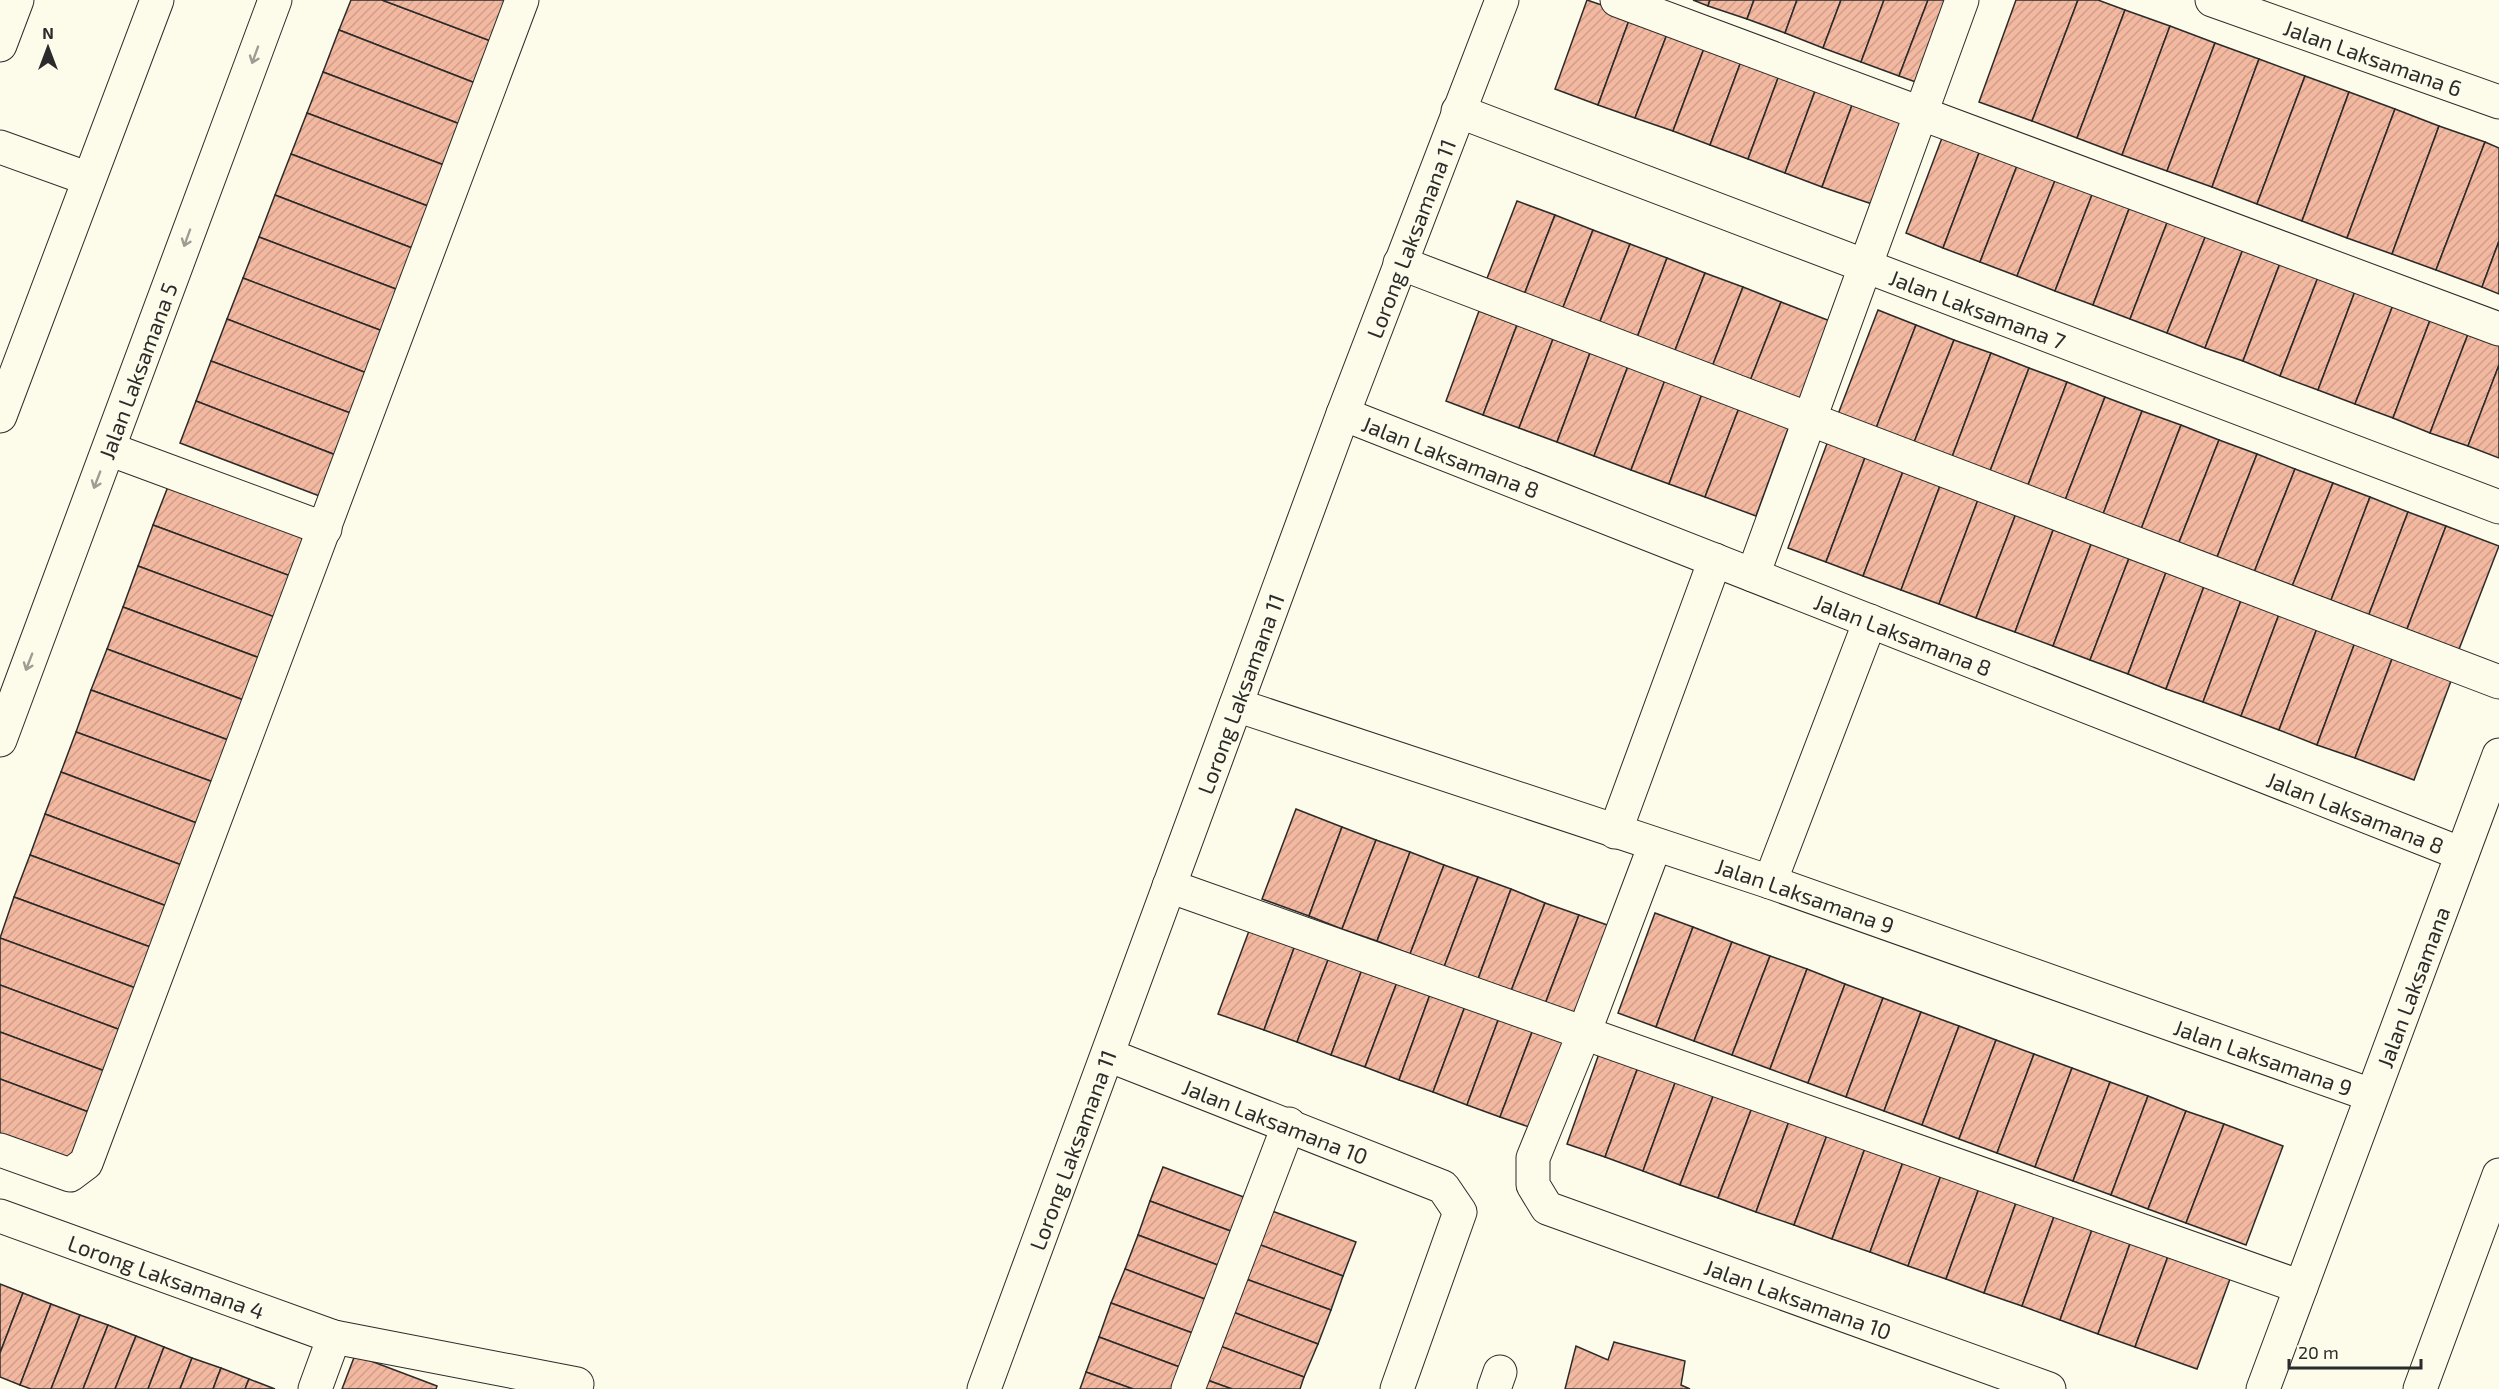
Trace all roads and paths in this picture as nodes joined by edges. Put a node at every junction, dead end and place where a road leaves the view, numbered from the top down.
1 (17, 0) edge
2 (157, 0) edge
3 (275, 0) edge
4 (522, 0) edge
5 (1502, 0) edge
6 (1617, 0) edge
7 (1962, 0) edge
8 (2212, 0) edge
9 (0, 45) edge
10 (2499, 102) edge
11 (1458, 111) junction
12 (1921, 113) junction
13 (0, 147) edge
14 (89, 180) junction
15 (1400, 263) junction
16 (1866, 266) junction
17 (2499, 329) edge
18 (1343, 414) junction
19 (0, 416) edge
20 (1810, 420) junction
21 (109, 449) junction
22 (2499, 507) edge
23 (325, 529) junction
24 (1715, 560) junction
25 (1754, 575) junction
26 (1870, 621) junction
27 (2499, 682) edge
28 (1236, 705) junction
29 (0, 740) edge
30 (2499, 755) edge
31 (1614, 832) junction
32 (1655, 845) junction
33 (2462, 854) junction
34 (1770, 882) junction
35 (1169, 886) junction
36 (1584, 1033) junction
37 (1108, 1054) junction
38 (2371, 1095) junction
39 (1289, 1124) junction
40 (0, 1150) edge
41 (2499, 1175) edge
42 (0, 1216) edge
43 (2301, 1287) junction
44 (334, 1337) junction
45 (577, 1384) dead end
46 (315, 1389) edge
47 (984, 1389) edge
48 (1188, 1389) edge
49 (1397, 1389) edge
50 (2049, 1389) edge
51 (2263, 1389) edge
52 (2420, 1389) edge

1 - 9 street
2 - 14 street
3 -> 21 street, Jalan Laksamana 5
4 - 23 street
5 - 11 street, Lorong Laksamana 11
6 - 12 street
7 - 12 street
8 - 10 street, Jalan Laksamana 6
11 - 15 street, Lorong Laksamana 11
11 - 16 street, Jalan Laksamana 7
12 - 16 street
12 - 17 street
13 - 14 street
14 - 19 street
15 - 18 street, Lorong Laksamana 11
15 - 20 street
16 - 20 street
16 - 22 street, Jalan Laksamana 7
18 - 24 street, Jalan Laksamana 8
18 - 28 street, Lorong Laksamana 11
20 - 25 street
20 - 27 street
21 - 23 street
21 -> 29 street, Jalan Laksamana 5
23 - 40 street
24 - 25 street, Jalan Laksamana 8
24 - 31 street
25 - 26 street, Jalan Laksamana 8
26 - 33 street, Jalan Laksamana 8
26 - 34 street
28 - 31 street, Jalan Laksamana 9
28 - 35 street, Lorong Laksamana 11
30 - 33 street, Jalan Laksamana
31 - 32 street, Jalan Laksamana 9
32 - 34 street, Jalan Laksamana 9
32 - 36 street
33 - 38 street, Jalan Laksamana
34 - 38 street, Jalan Laksamana 9
35 - 36 street
35 - 37 street, Lorong Laksamana 11
36 - 43 street
36 - 50 street, Jalan Laksamana 10
37 - 39 street, Jalan Laksamana 10
37 - 47 street, Lorong Laksamana 11
38 - 43 street, Jalan Laksamana
39 - 48 street
39 - 49 street, Jalan Laksamana 10
41 - 52 street
42 - 44 street, Lorong Laksamana 4
43 - 51 street, Jalan Laksamana
44 - 45 street, Lorong Laksamana 4
44 - 46 street

